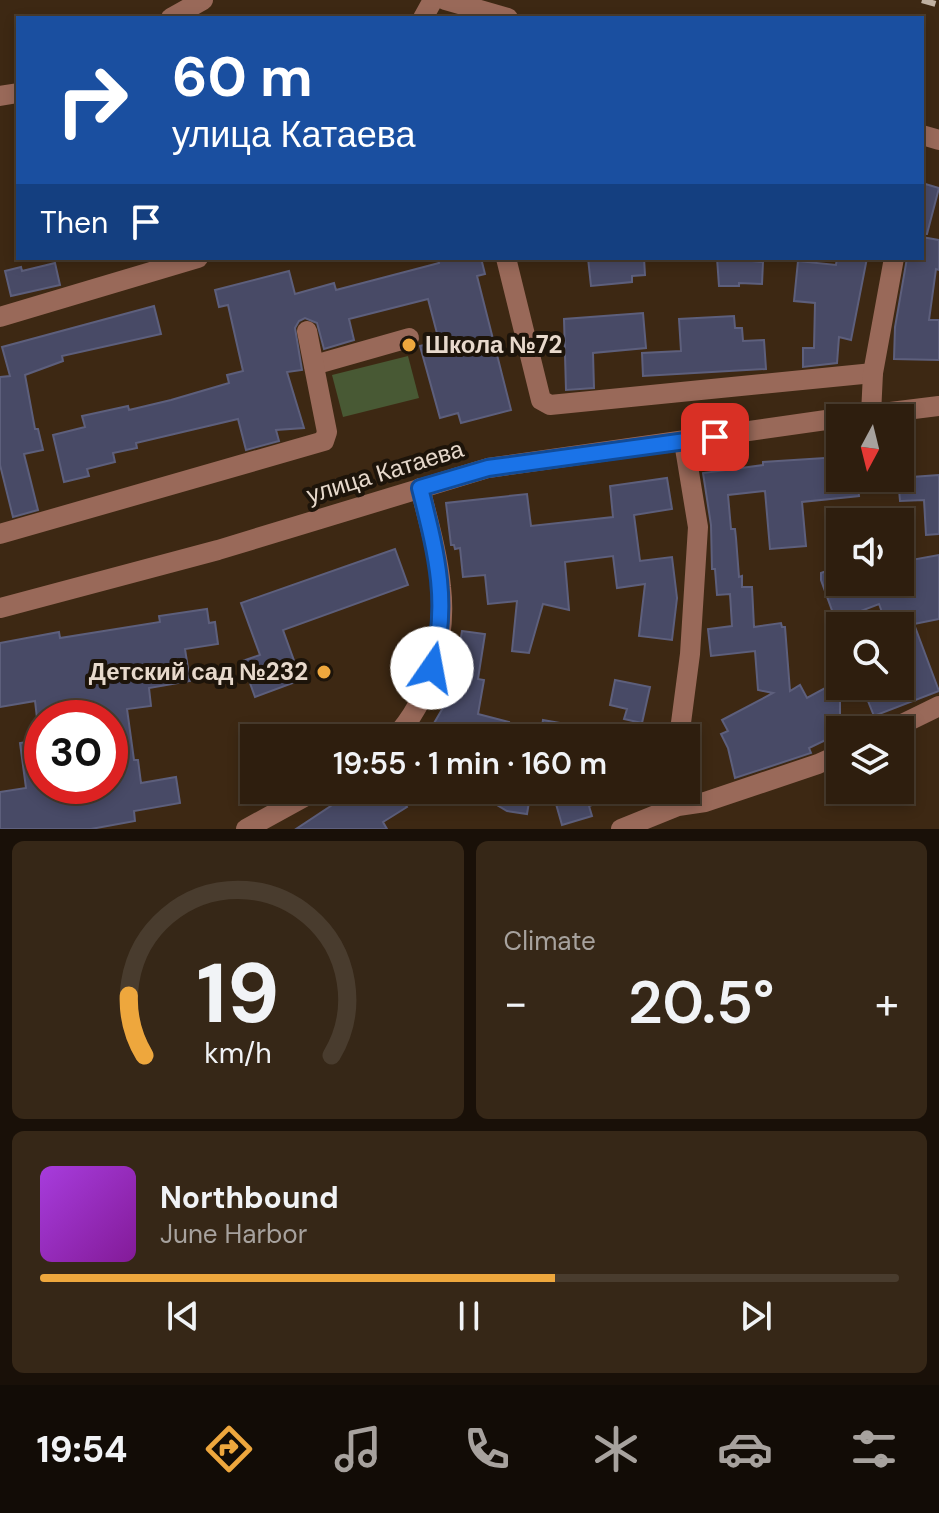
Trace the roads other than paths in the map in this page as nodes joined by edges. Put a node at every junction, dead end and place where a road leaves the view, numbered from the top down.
1 (203, 0) edge
2 (445, 0) edge
3 (175, 16) edge
4 (501, 16) edge
5 (191, 260) edge
6 (506, 260) edge
7 (894, 260) edge
8 (0, 317) edge
9 (307, 331) dead end
10 (409, 338) dead end
11 (314, 365) junction
12 (873, 373) junction
13 (871, 404) edge
14 (939, 406) edge
15 (914, 409) edge
16 (826, 420) edge
17 (684, 442) junction
18 (420, 488) junction
19 (0, 534) edge
20 (0, 608) edge
21 (939, 706) edge
22 (914, 718) edge
23 (407, 724) edge
24 (681, 724) edge
25 (826, 760) edge
26 (700, 801) edge
27 (292, 804) edge
28 (666, 804) edge
29 (246, 829) edge
30 (621, 829) edge

1 - 3 street
2 - 4 street
5 - 8 street
6 - 12 street
7 - 12 street
9 - 11 street
10 - 11 street
11 - 19 street
12 - 13 street
14 - 15 street, улица Катаева
16 - 17 street, улица Катаева
17 - 18 street, улица Катаева
17 - 24 street
18 - 20 street, улица Катаева
18 - 23 street
21 - 22 street
25 - 26 street
27 - 29 street
28 - 30 street

